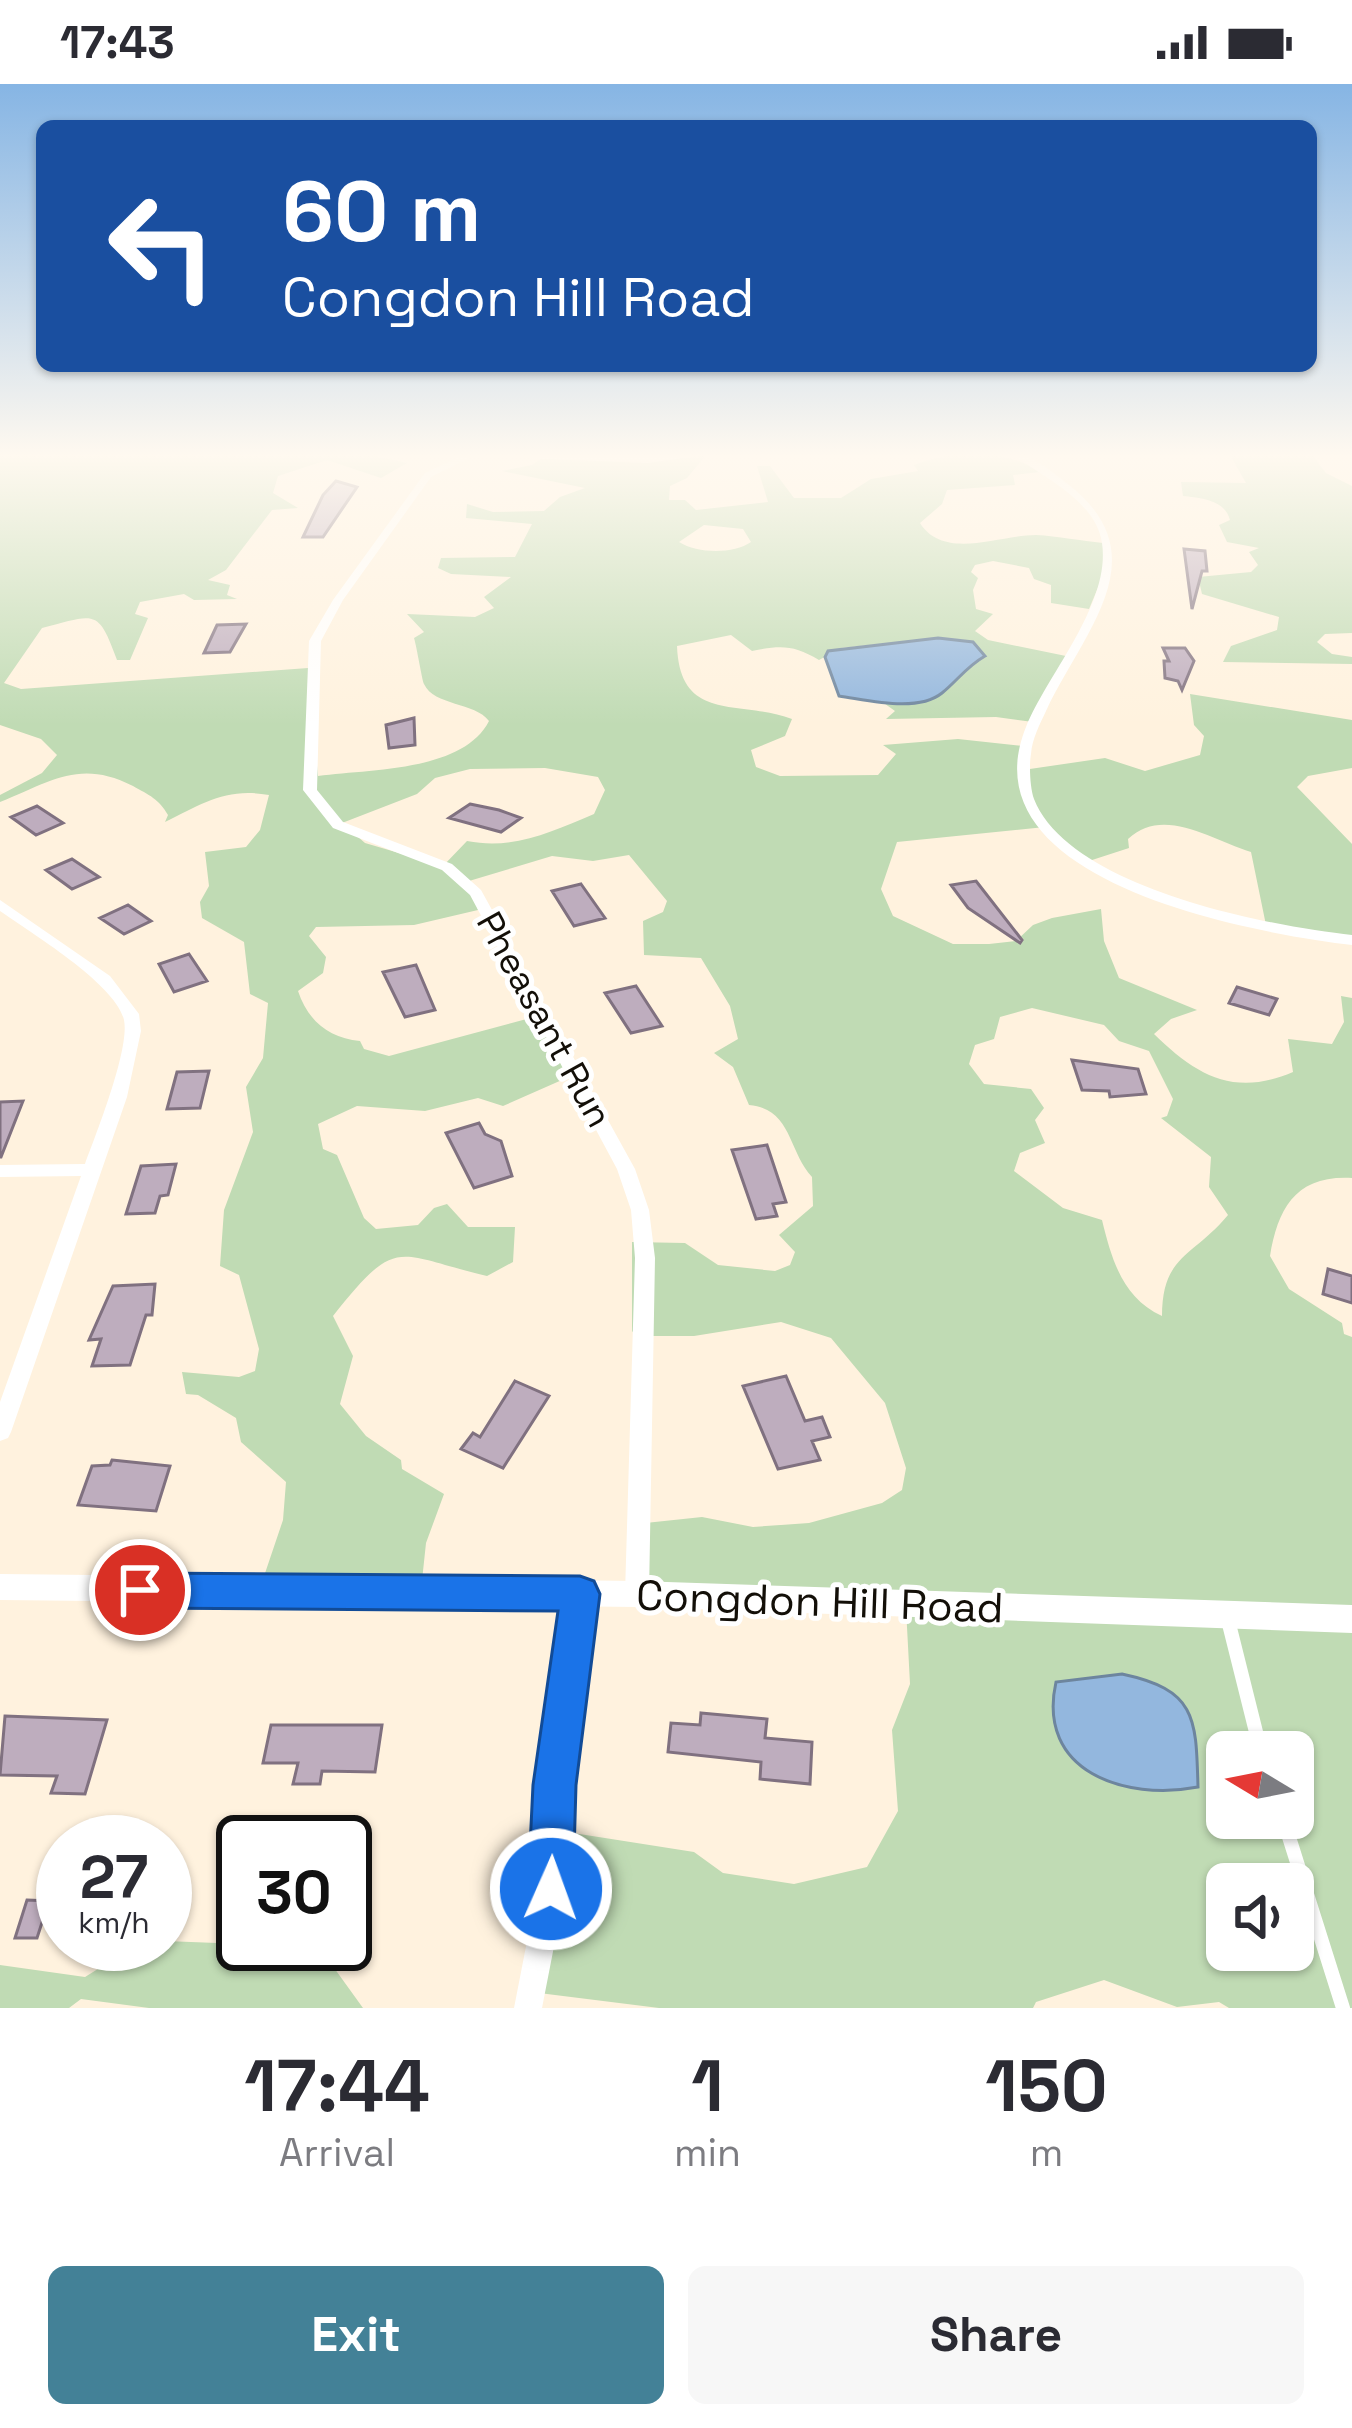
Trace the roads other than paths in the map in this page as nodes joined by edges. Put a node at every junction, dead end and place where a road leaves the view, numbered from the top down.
1 (378, 545) edge
2 (1106, 545) edge
3 (0, 904) edge
4 (1352, 940) edge
5 (89, 1170) junction
6 (0, 1171) edge
7 (0, 1432) edge
8 (0, 1587) edge
9 (580, 1594) junction
10 (637, 1594) junction
11 (1227, 1615) junction
12 (1352, 1619) edge
13 (1256, 1731) edge
14 (1290, 1839) edge
15 (528, 2008) edge
16 (1343, 2008) edge

1 - 10 street, Pheasant Run
2 - 4 street
3 - 5 street
5 - 6 street
5 - 7 street
8 - 9 street, Congdon Hill Road
9 - 10 street, Congdon Hill Road
9 - 15 street
10 - 11 street, Congdon Hill Road
11 - 12 street, Congdon Hill Road
11 - 13 lane
14 - 16 lane

